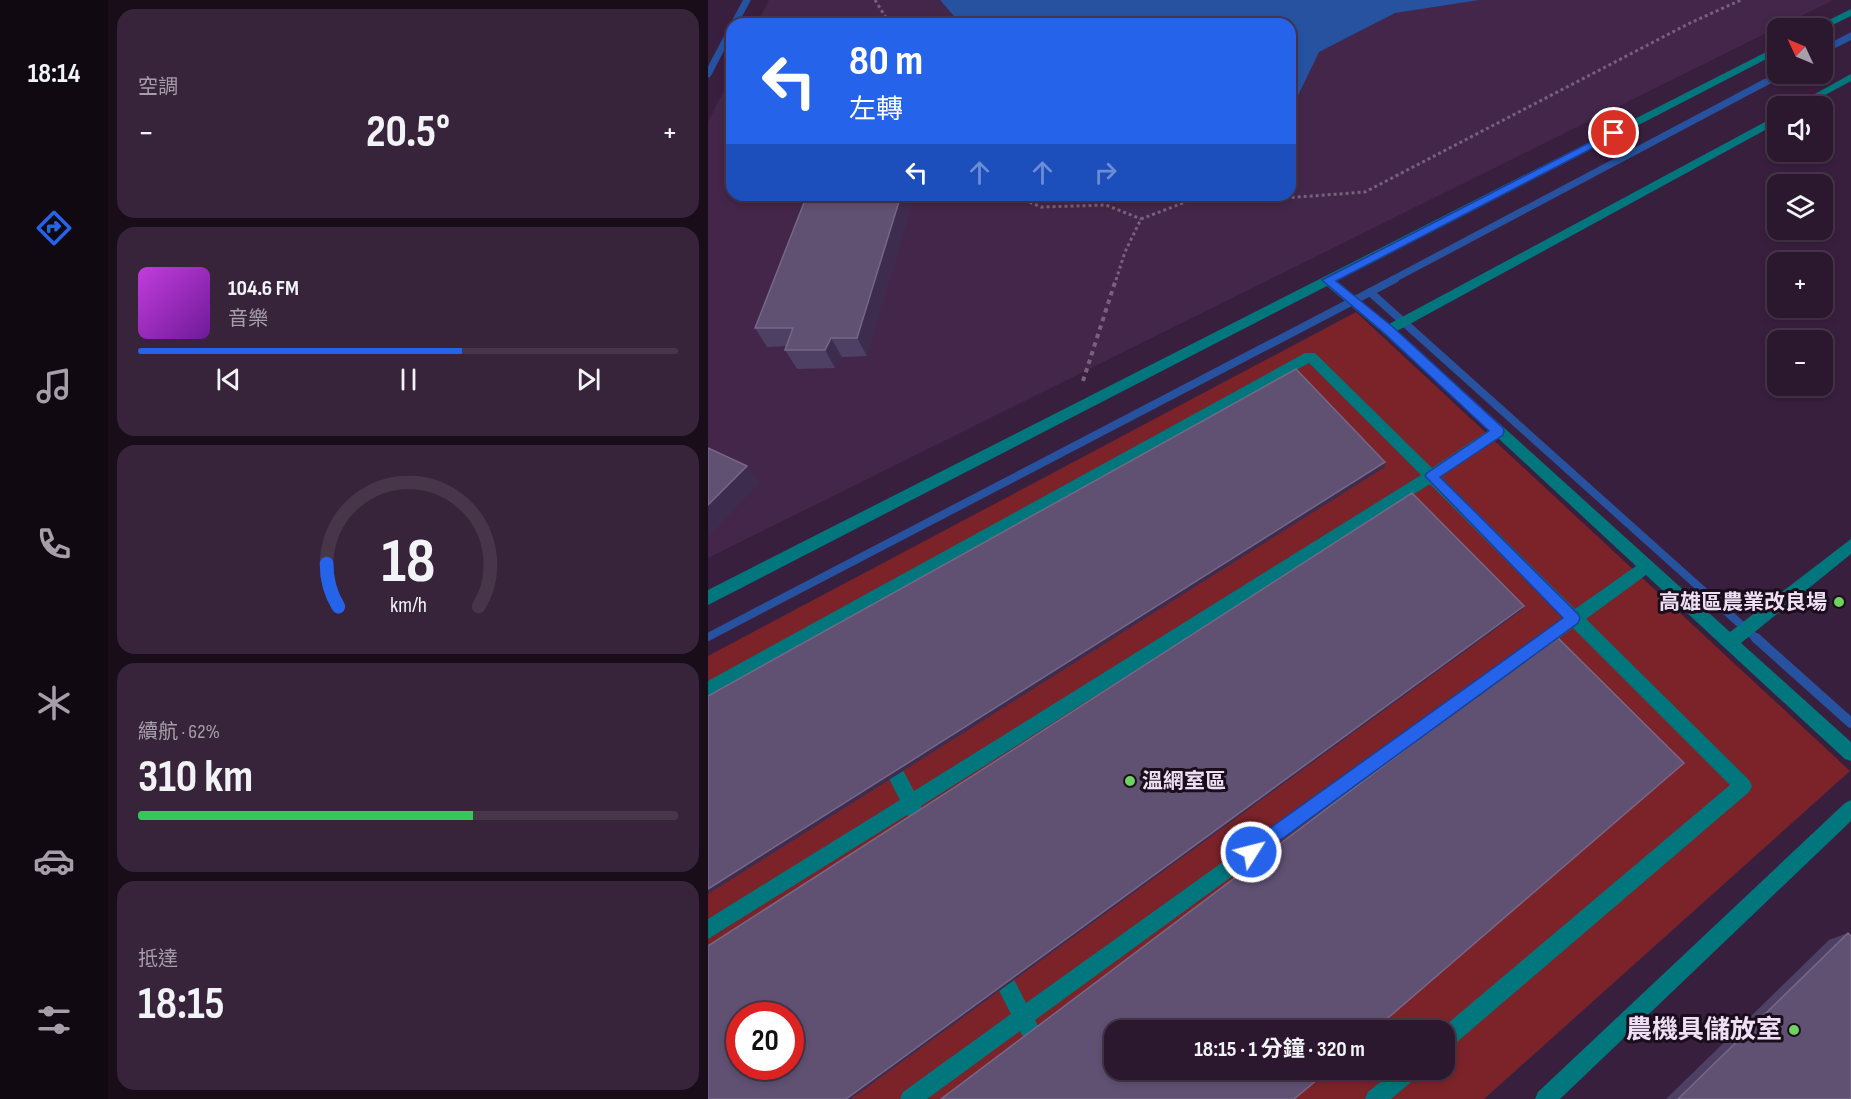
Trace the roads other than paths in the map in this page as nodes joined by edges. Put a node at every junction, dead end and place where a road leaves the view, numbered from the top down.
1 (1851, 12) edge
2 (1833, 21) edge
3 (1767, 55) edge
4 (1851, 77) edge
5 (1816, 96) edge
6 (1767, 123) edge
7 (1328, 280) junction
8 (1388, 330) junction
9 (1498, 431) junction
10 (1431, 476) junction
11 (1851, 545) edge
12 (1647, 566) junction
13 (708, 598) edge
14 (1573, 618) junction
15 (821, 628) junction
16 (1729, 643) junction
17 (831, 648) edge
18 (708, 690) edge
19 (879, 741) edge
20 (1851, 753) edge
21 (911, 804) junction
22 (1851, 809) edge
23 (922, 824) edge
24 (708, 930) edge
25 (991, 956) edge
26 (1023, 1017) junction
27 (1455, 1031) edge
28 (1050, 1068) edge
29 (1398, 1080) edge
30 (910, 1099) edge
31 (1375, 1099) edge
32 (1545, 1099) edge

1 - 2 street
3 - 7 street
4 - 5 street
6 - 8 street
7 - 8 street
7 - 13 street
8 - 9 street
9 - 10 street
9 - 12 street
10 - 14 street
10 - 15 street
10 - 21 street
11 - 16 street
12 - 14 street
12 - 16 street
14 - 26 street
14 - 27 street
15 - 17 street
15 - 18 street
16 - 20 street
19 - 21 street
21 - 23 street
21 - 24 street
22 - 32 street
25 - 26 street
26 - 28 street
26 - 30 street
29 - 31 street

